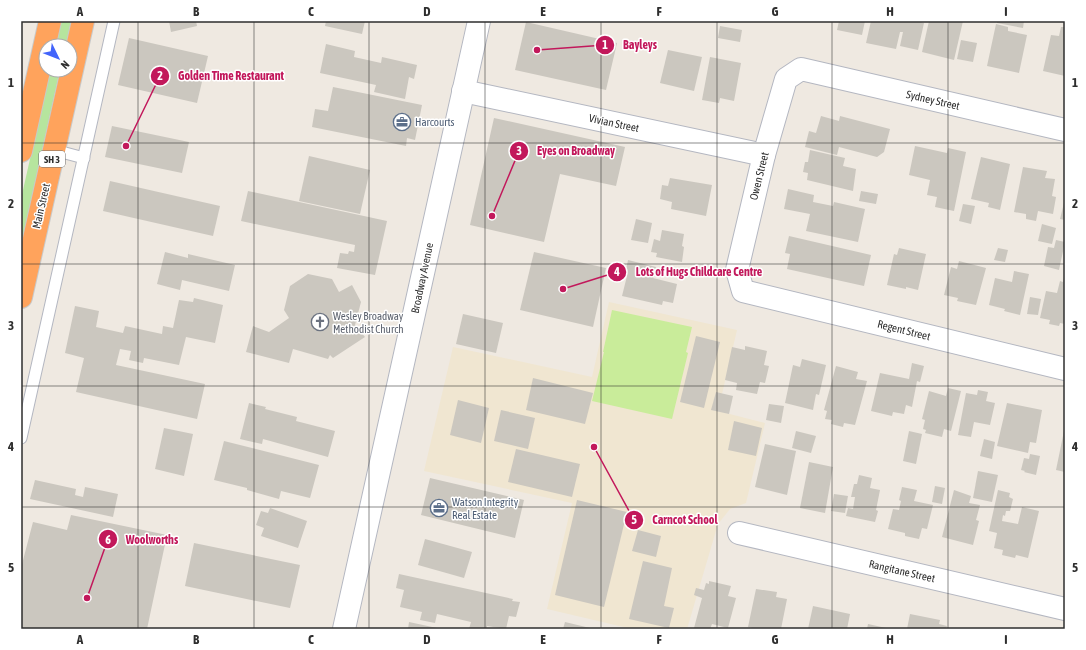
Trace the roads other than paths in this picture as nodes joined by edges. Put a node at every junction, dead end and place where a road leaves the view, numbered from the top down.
1 (50, 21) edge
2 (83, 21) edge
3 (114, 21) edge
4 (479, 21) edge
5 (801, 69) joint
6 (463, 91) junction
7 (1065, 130) edge
8 (54, 150) junction
9 (21, 151) edge
10 (764, 155) junction
11 (84, 158) junction
12 (743, 291) joint
13 (21, 297) edge
14 (1065, 369) edge
15 (26, 387) edge
16 (21, 438) edge
17 (739, 533) dead end
18 (1065, 609) edge
19 (344, 629) edge

1 - 9 highway
2 - 8 highway, Main Street / SH 3
3 - 11 lane
4 - 6 street, Broadway Avenue
5 - 7 street, Sydney Street
5 - 10 street, Owen Street
6 - 10 street, Vivian Street
6 - 19 street, Broadway Avenue
8 - 11 lane
8 - 13 highway, Main Street / SH 3
10 - 12 street, Owen Street
11 - 15 lane
12 - 14 street, Regent Street
15 - 16 lane
17 - 18 street, Rangitane Street

